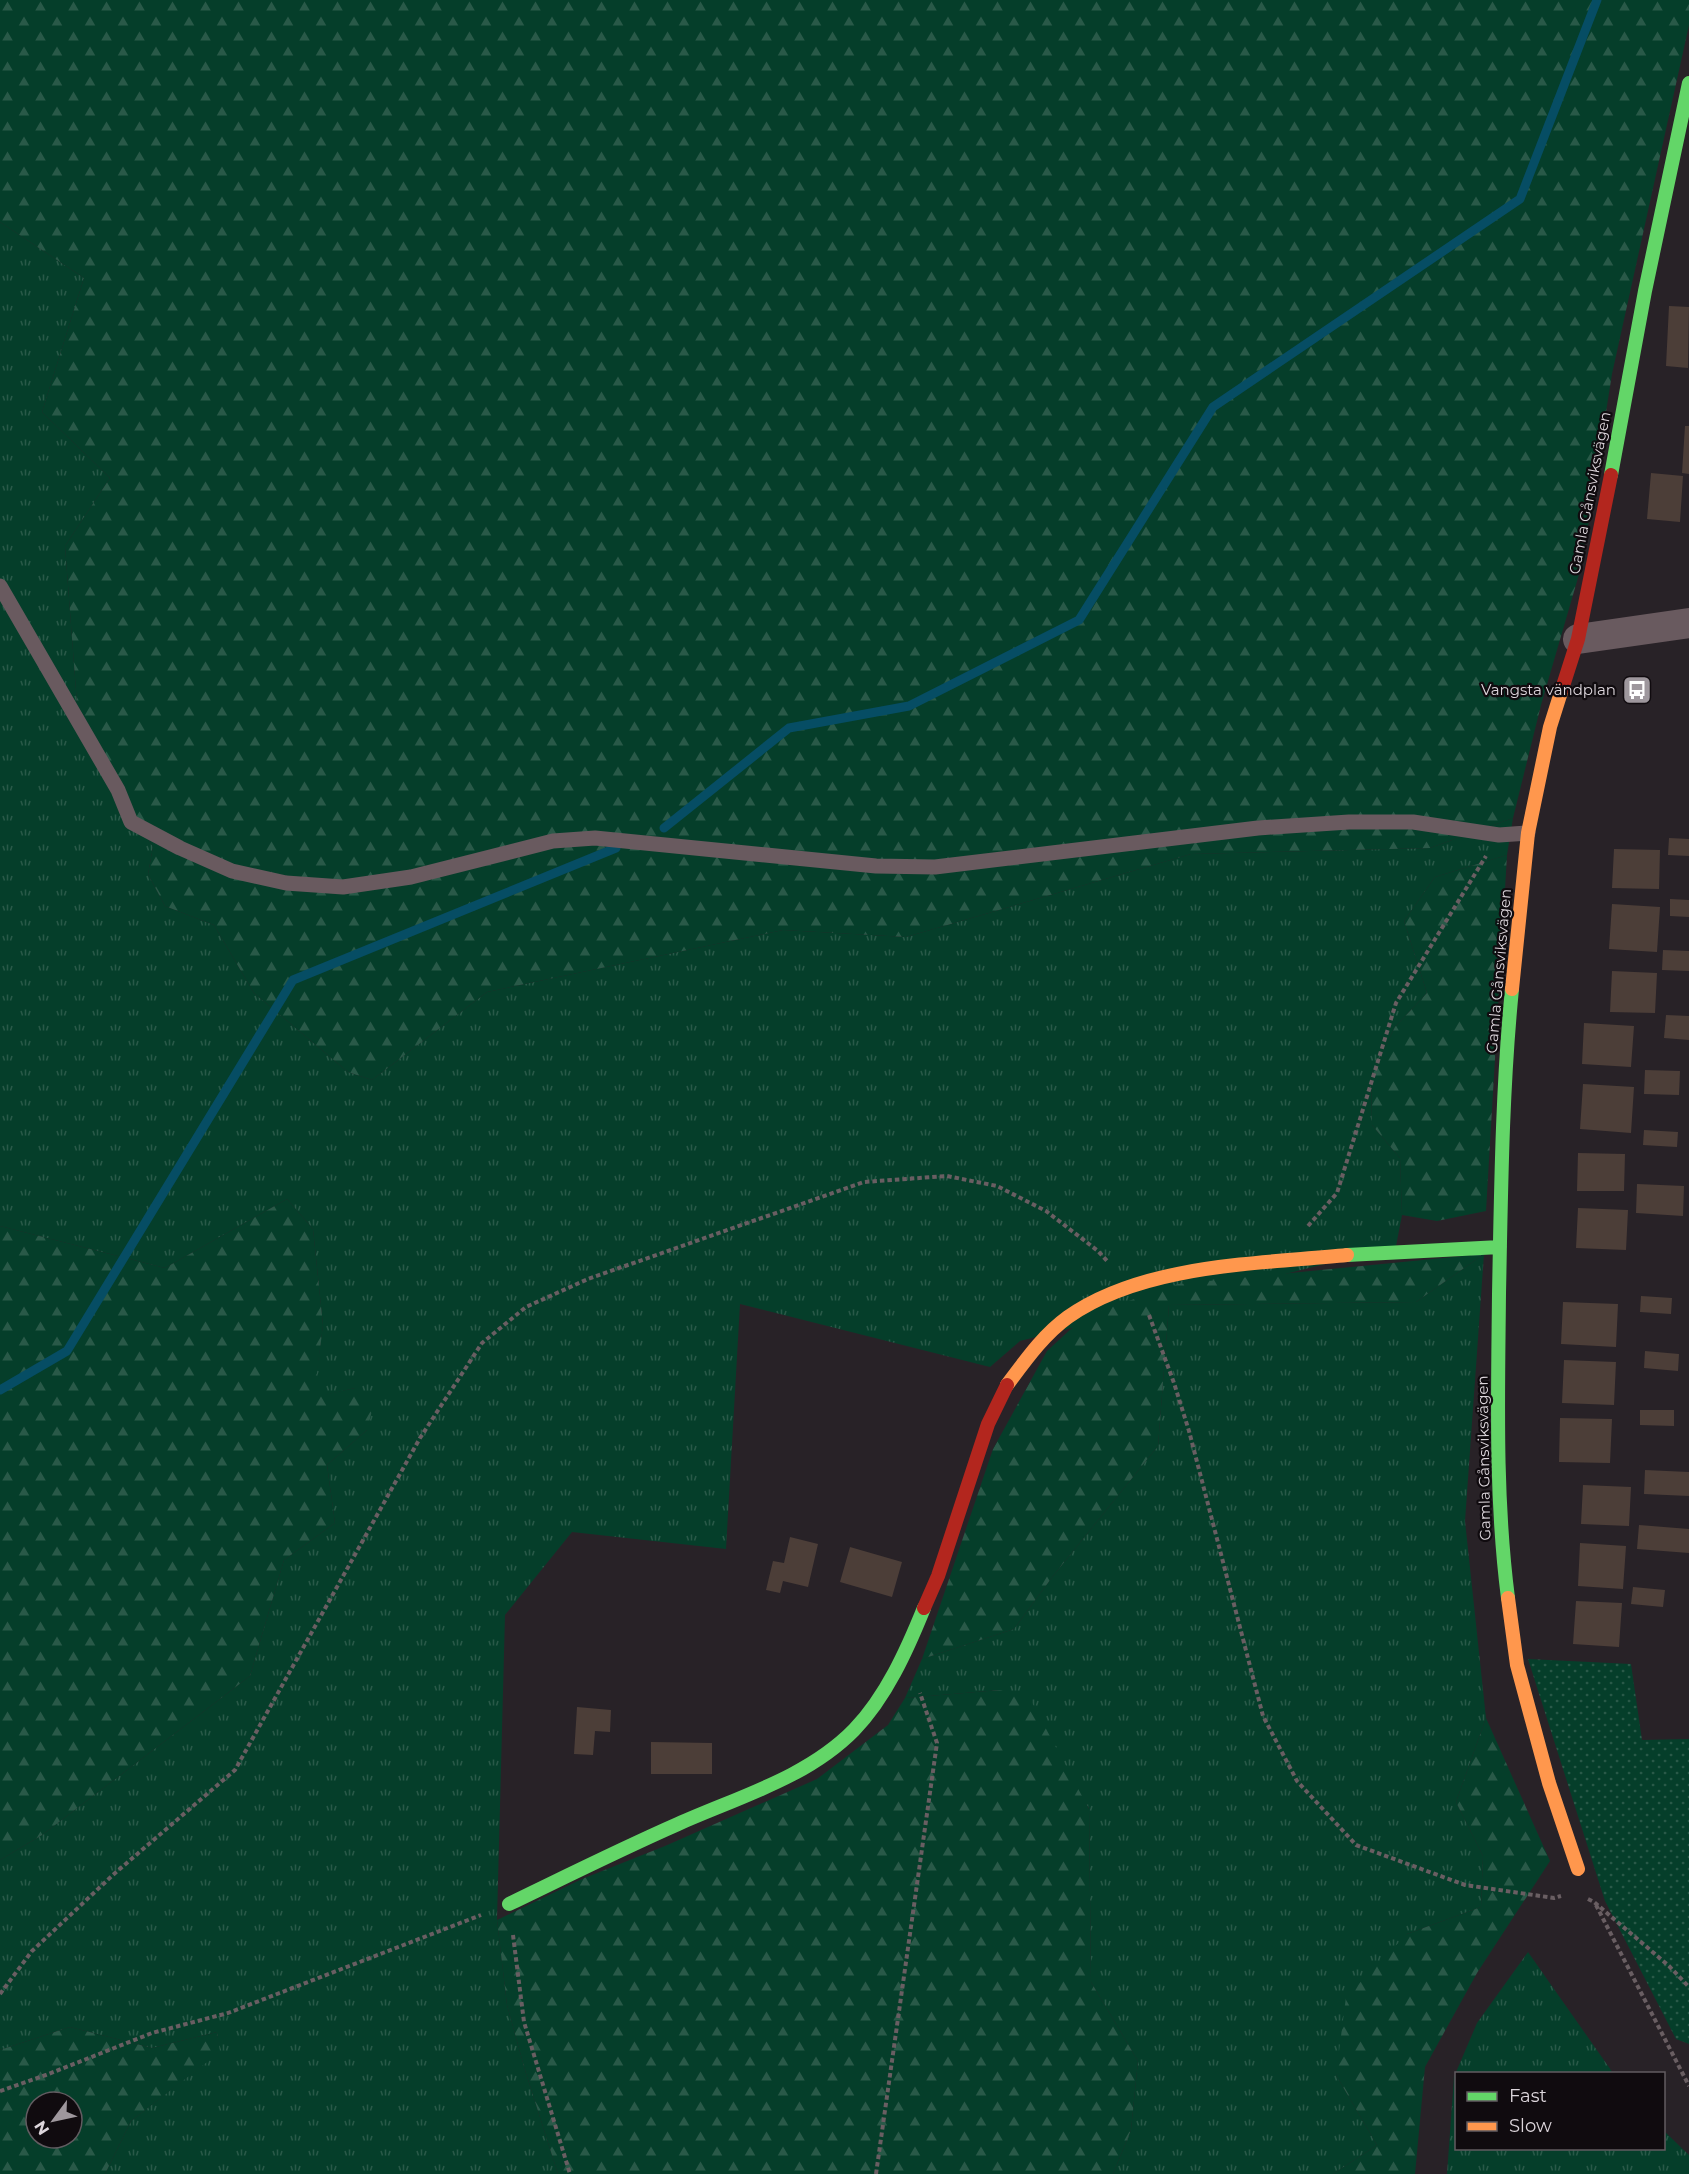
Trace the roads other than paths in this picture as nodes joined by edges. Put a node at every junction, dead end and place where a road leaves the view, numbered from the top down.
1 (1689, 83) edge
2 (0, 586) edge
3 (1689, 623) edge
4 (1578, 639) junction
5 (1528, 833) junction
6 (1500, 1247) junction
7 (1578, 1869) road end
8 (509, 1904) road end

1 - 4 street, Gamla Gånsviksvägen
2 - 5 lane
3 - 4 street
4 - 5 street, Gamla Gånsviksvägen
5 - 6 street, Gamla Gånsviksvägen
6 - 7 street, Gamla Gånsviksvägen
6 - 8 street

